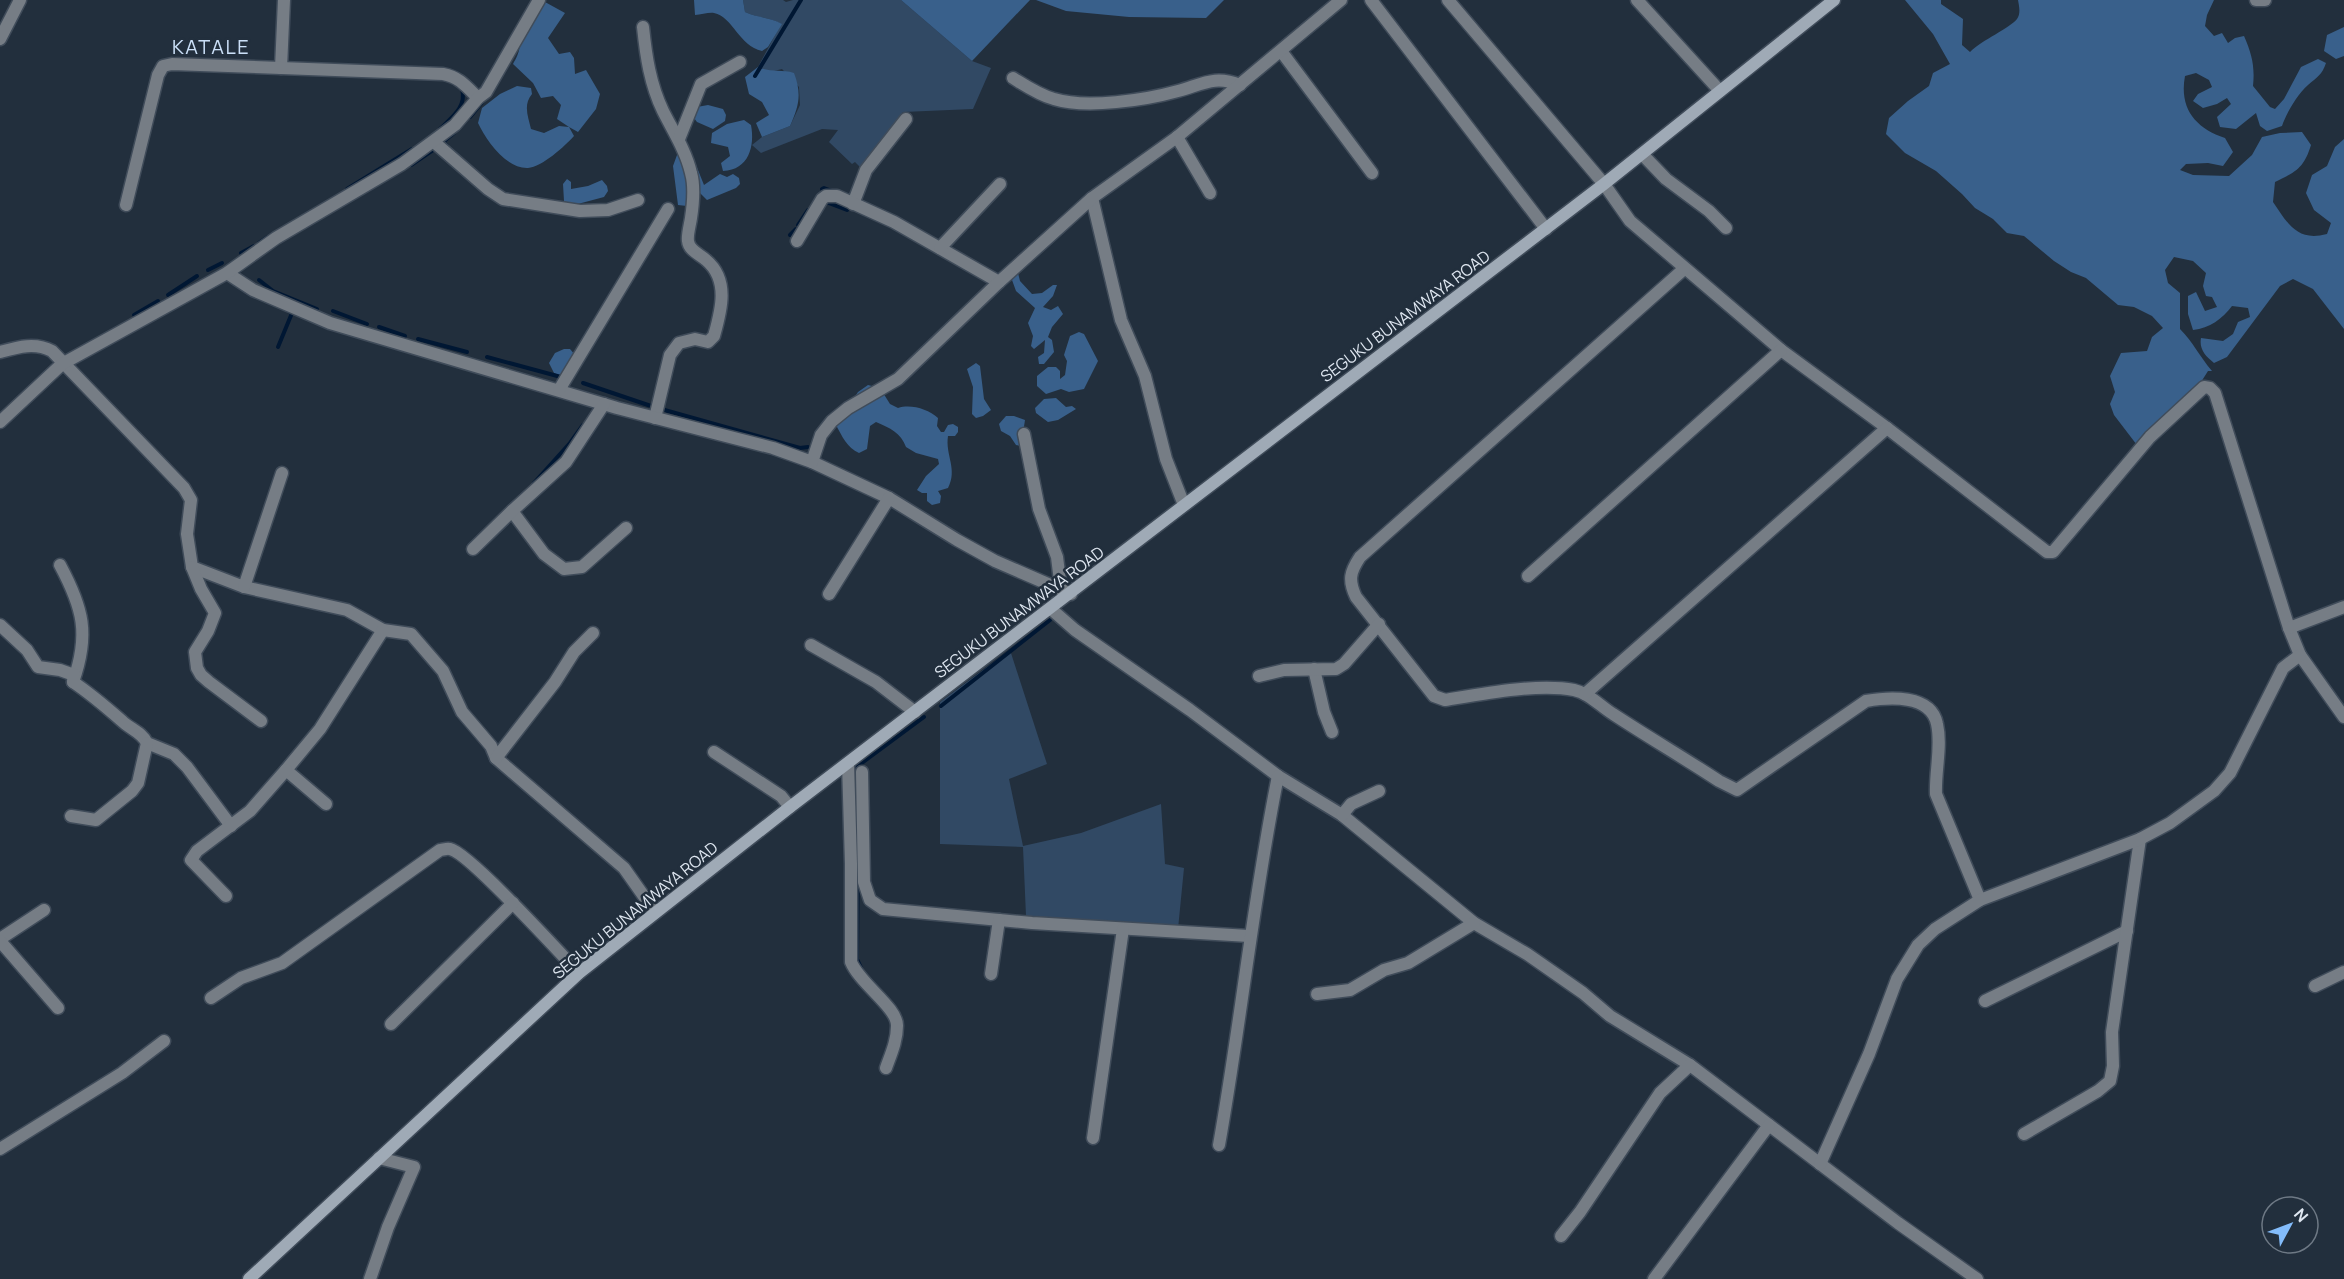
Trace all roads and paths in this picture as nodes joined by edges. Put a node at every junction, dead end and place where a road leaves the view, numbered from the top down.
1 (21, 0) edge
2 (284, 0) edge
3 (539, 0) edge
4 (1341, 0) edge
5 (1371, 0) edge
6 (1449, 0) edge
7 (1637, 0) edge
8 (2256, 0) edge
9 (2265, 0) edge
10 (1827, 2) edge
11 (644, 27) dead end
12 (0, 39) edge
13 (1281, 51) junction
14 (740, 62) dead end
15 (281, 68) junction
16 (1013, 78) dead end
17 (1240, 85) junction
18 (1720, 91) junction
19 (478, 98) junction
20 (906, 119) dead end
21 (1177, 137) junction
22 (679, 139) junction
23 (434, 142) junction
24 (1642, 154) junction
25 (1372, 173) dead end
26 (1000, 184) dead end
27 (1604, 184) junction
28 (1210, 192) dead end
29 (1092, 198) junction
30 (638, 200) dead end
31 (853, 204) junction
32 (126, 205) dead end
33 (668, 209) dead end
34 (1726, 228) dead end
35 (1546, 229) junction
36 (796, 241) dead end
37 (940, 248) junction
38 (1684, 269) junction
39 (227, 273) junction
40 (999, 282) junction
41 (1781, 350) junction
42 (0, 352) edge
43 (62, 364) junction
44 (559, 390) junction
45 (604, 404) junction
46 (655, 418) junction
47 (0, 422) edge
48 (1887, 428) junction
49 (1024, 434) dead end
50 (812, 462) junction
51 (282, 473) dead end
52 (889, 498) junction
53 (1184, 505) junction
54 (512, 511) junction
55 (626, 528) dead end
56 (473, 549) dead end
57 (60, 565) dead end
58 (192, 567) junction
59 (1528, 576) dead end
60 (243, 587) junction
61 (1066, 592) junction
62 (829, 594) dead end
63 (2344, 607) edge
64 (1051, 609) junction
65 (1379, 624) junction
66 (0, 625) edge
67 (2289, 628) junction
68 (383, 630) junction
69 (593, 633) dead end
70 (812, 645) dead end
71 (2300, 655) junction
72 (1314, 669) junction
73 (1258, 676) dead end
74 (73, 682) junction
75 (1585, 694) junction
76 (915, 712) junction
77 (2344, 717) edge
78 (261, 721) dead end
79 (1332, 732) dead end
80 (147, 743) junction
81 (714, 752) dead end
82 (496, 758) junction
83 (848, 763) junction
84 (286, 770) junction
85 (862, 772) dead end
86 (1278, 776) junction
87 (1379, 791) dead end
88 (326, 804) dead end
89 (790, 807) junction
90 (1342, 815) junction
91 (71, 816) dead end
92 (231, 826) junction
93 (2140, 839) junction
94 (226, 896) dead end
95 (1980, 900) junction
96 (513, 903) junction
97 (45, 910) dead end
98 (655, 912) junction
99 (999, 920) junction
100 (1474, 923) junction
101 (1123, 929) junction
102 (2127, 931) junction
103 (1249, 936) junction
104 (0, 940) edge
105 (2344, 972) edge
106 (579, 973) junction
107 (991, 974) dead end
108 (2315, 986) dead end
109 (1317, 994) dead end
110 (211, 998) dead end
111 (1985, 1001) dead end
112 (58, 1008) dead end
113 (390, 1023) dead end
114 (164, 1041) dead end
115 (1690, 1065) junction
116 (886, 1068) dead end
117 (1769, 1125) junction
118 (2024, 1134) dead end
119 (1093, 1138) dead end
120 (1219, 1144) dead end
121 (0, 1149) edge
122 (379, 1158) junction
123 (1820, 1164) junction
124 (1561, 1236) dead end
125 (249, 1279) edge
126 (370, 1279) edge
127 (1654, 1279) edge
128 (1977, 1279) edge

1 - 12 street
2 - 15 street
3 - 19 street
4 - 13 street
5 - 35 street
6 - 27 street
7 - 18 street
8 - 9 street
10 - 18 main road, SEGUKU BUNAMWAYA ROAD
11 - 22 street
13 - 17 street
13 - 25 street
14 - 22 street
15 - 19 street
15 - 32 street
16 - 17 street
17 - 21 street
18 - 24 main road, SEGUKU BUNAMWAYA ROAD
19 - 23 street
20 - 31 street
21 - 28 street
21 - 29 street
22 - 46 street
23 - 30 street
23 - 39 street
24 - 27 main road, SEGUKU BUNAMWAYA ROAD
24 - 34 street
26 - 37 street
27 - 35 main road, SEGUKU BUNAMWAYA ROAD
27 - 38 street
29 - 40 street
29 - 53 street
31 - 36 street
31 - 37 street
33 - 44 street
35 - 53 main road, SEGUKU BUNAMWAYA ROAD
37 - 40 street
38 - 41 street
38 - 65 street
39 - 43 street
39 - 44 street
40 - 50 street
41 - 48 street
41 - 59 street
42 - 43 street
43 - 47 street
43 - 58 street
44 - 45 street
45 - 46 street
45 - 54 street
46 - 50 street
48 - 67 street
48 - 75 street
49 - 61 street
50 - 52 street
51 - 60 street
52 - 61 street
52 - 62 street
53 - 61 main road, SEGUKU BUNAMWAYA ROAD
54 - 55 street
54 - 56 street
57 - 74 street
58 - 60 street
58 - 78 street
60 - 68 street
61 - 64 main road, SEGUKU BUNAMWAYA ROAD
63 - 67 street
64 - 76 main road, SEGUKU BUNAMWAYA ROAD
64 - 86 street
65 - 72 street
65 - 75 street
66 - 74 street
67 - 71 street
68 - 82 street
68 - 84 street
69 - 82 street
70 - 76 street
71 - 77 street
71 - 93 street
72 - 73 street
72 - 79 street
74 - 80 street
75 - 95 street
76 - 83 main road, SEGUKU BUNAMWAYA ROAD
80 - 91 street
80 - 92 street
81 - 89 street
82 - 98 street
83 - 89 main road, SEGUKU BUNAMWAYA ROAD
83 - 116 street
84 - 88 street
84 - 92 street
85 - 99 street
86 - 90 street
86 - 103 street
87 - 90 street
89 - 98 main road, SEGUKU BUNAMWAYA ROAD
90 - 100 street
92 - 94 street
93 - 95 street
93 - 102 street
95 - 123 street
96 - 106 street
96 - 110 street
96 - 113 street
97 - 104 street
98 - 106 main road, SEGUKU BUNAMWAYA ROAD
99 - 101 street
99 - 107 street
100 - 109 street
100 - 115 street
101 - 103 street
101 - 119 street
102 - 111 street
102 - 118 street
103 - 120 street
104 - 112 street
105 - 108 street
106 - 122 main road, SEGUKU BUNAMWAYA ROAD
114 - 121 street
115 - 117 street
115 - 124 street
117 - 123 street
117 - 127 street
122 - 125 main road, SEGUKU BUNAMWAYA ROAD
122 - 126 street
123 - 128 street

